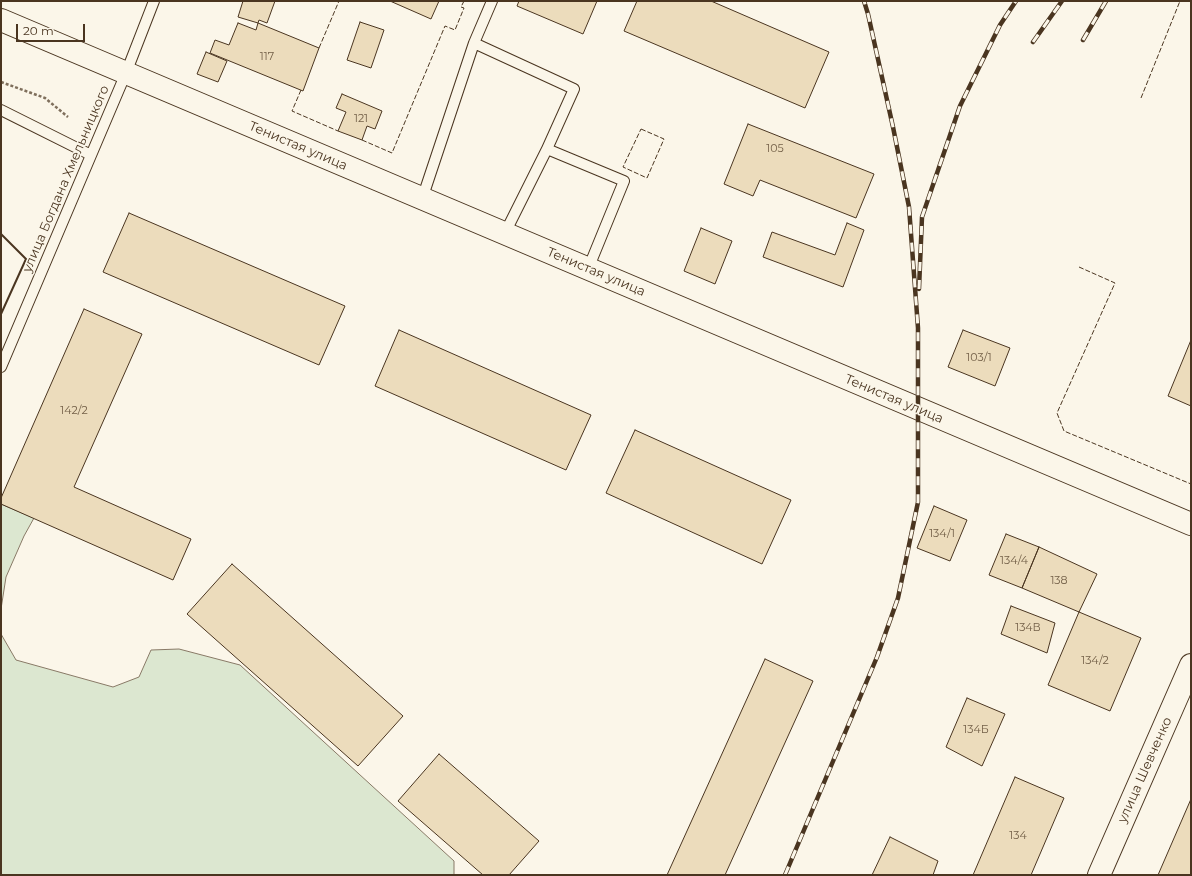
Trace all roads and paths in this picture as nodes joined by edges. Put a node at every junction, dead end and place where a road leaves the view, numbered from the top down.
1 (154, 1) edge
2 (492, 1) edge
3 (1, 20) edge
4 (474, 43) junction
5 (126, 73) junction
6 (1, 82) edge
7 (1, 110) edge
8 (68, 117) dead end
9 (547, 149) junction
10 (91, 155) junction
11 (422, 199) junction
12 (505, 233) junction
13 (588, 269) junction
14 (1, 367) edge
15 (1191, 524) edge
16 (1191, 665) edge
17 (1099, 875) edge

1 - 5 lane, улица Богдана Хмельницкого
2 - 4 lane
3 - 5 main road, Тенистая улица
4 - 9 lane
4 - 11 lane
5 - 10 lane, улица Богдана Хмельницкого
5 - 11 main road, Тенистая улица
6 - 8 path
7 - 10 lane
9 - 12 lane
9 - 13 lane
10 - 14 lane, улица Богдана Хмельницкого
11 - 12 main road, Тенистая улица
12 - 13 main road, Тенистая улица
13 - 15 main road, Тенистая улица
16 - 17 main road, улица Шевченко

